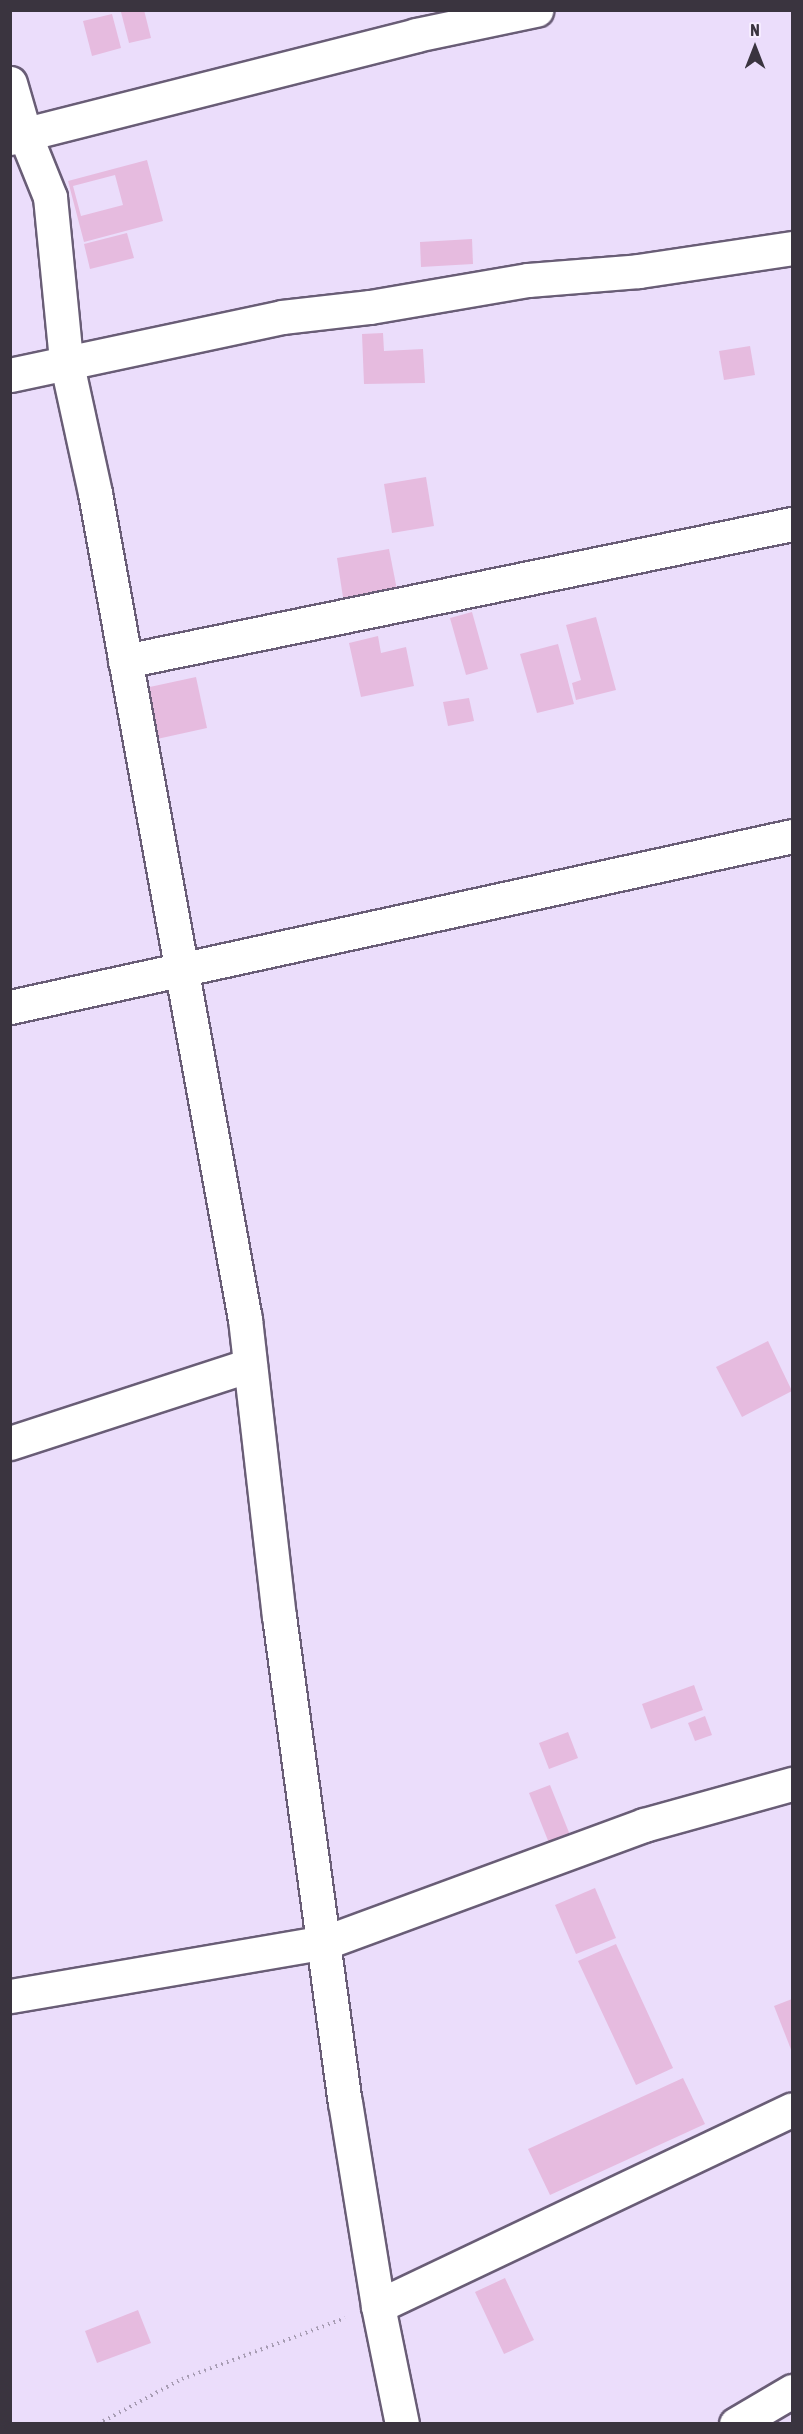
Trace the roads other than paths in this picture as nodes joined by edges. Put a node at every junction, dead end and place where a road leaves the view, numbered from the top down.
1 (536, 10) edge
2 (414, 23) edge
3 (10, 83) edge
4 (18, 137) edge
5 (792, 248) edge
6 (66, 360) junction
7 (10, 375) edge
8 (792, 524) edge
9 (125, 661) junction
10 (792, 836) edge
11 (179, 970) junction
12 (10, 1007) edge
13 (250, 1365) junction
14 (10, 1443) edge
15 (792, 1784) edge
16 (326, 1942) junction
17 (10, 1996) edge
18 (792, 2109) edge
19 (378, 2306) junction
20 (792, 2391) edge
21 (402, 2424) edge
22 (736, 2424) edge

1 - 2 street
2 - 4 street
3 - 4 street
4 - 6 street
5 - 6 street
6 - 7 street
6 - 9 street
8 - 9 street
9 - 11 street
10 - 11 street
11 - 12 street
11 - 13 street
13 - 14 street
13 - 16 street
15 - 16 street
16 - 17 street
16 - 19 street
18 - 19 street
19 - 21 street
20 - 22 street

